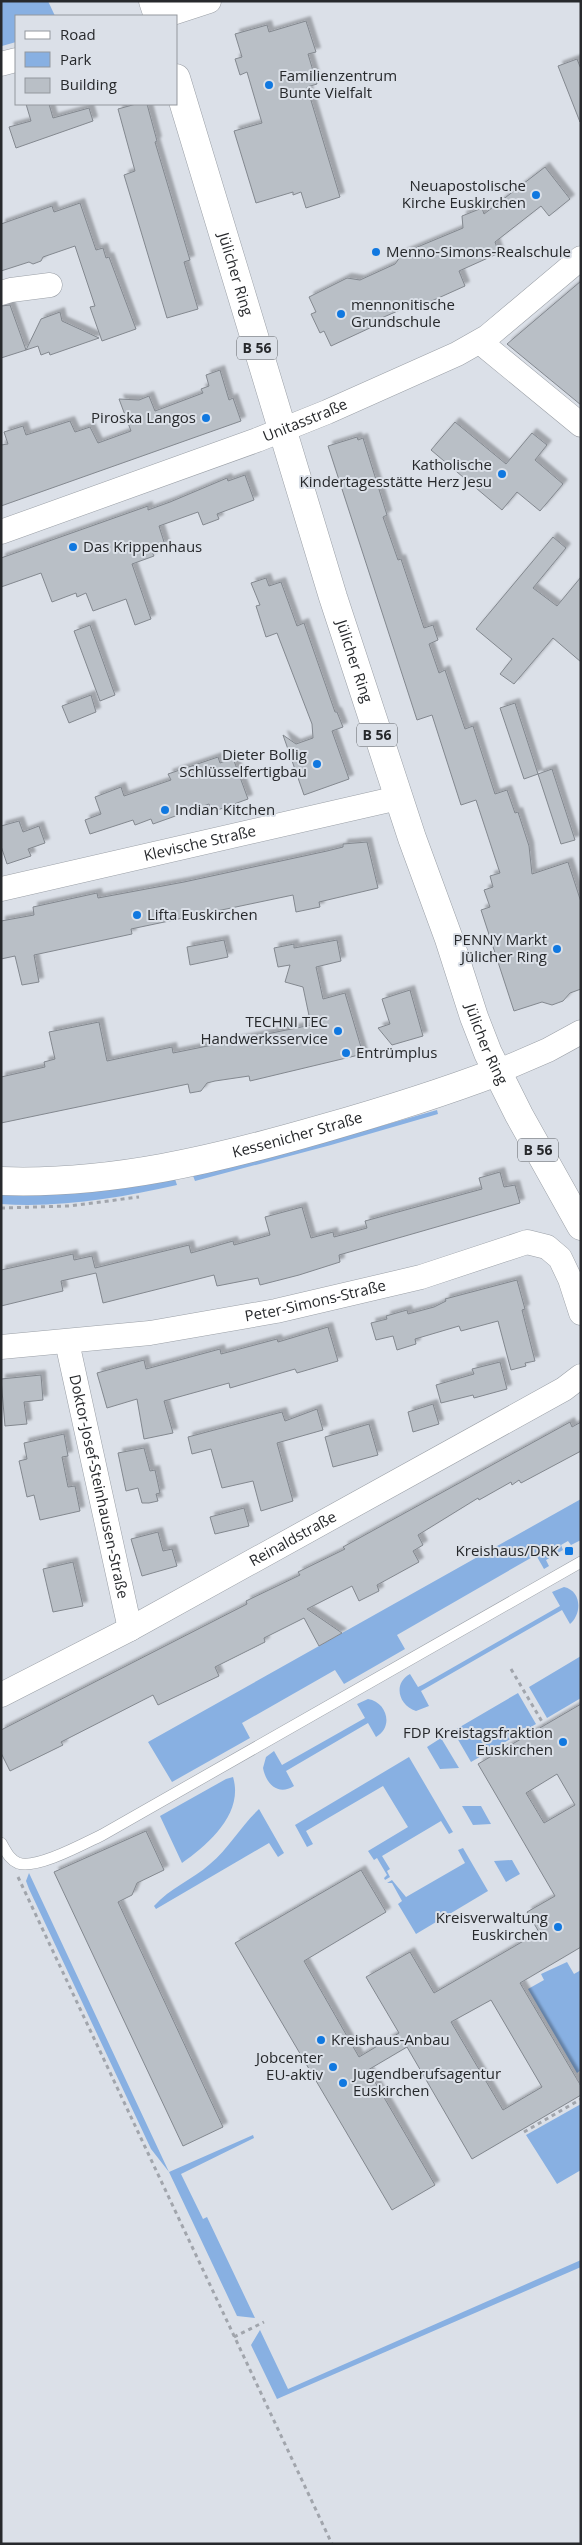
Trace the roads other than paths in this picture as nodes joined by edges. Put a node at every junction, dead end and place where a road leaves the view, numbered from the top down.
1 (153, 1) edge
2 (209, 1) edge
3 (158, 15) edge
4 (166, 15) edge
5 (15, 60) edge
6 (1, 64) edge
7 (178, 85) edge
8 (581, 258) edge
9 (50, 285) dead end
10 (1, 293) edge
11 (480, 342) junction
12 (581, 425) edge
13 (282, 430) junction
14 (1, 532) edge
15 (398, 798) junction
16 (1, 888) edge
17 (581, 1032) edge
18 (497, 1072) junction
19 (1, 1181) edge
20 (581, 1226) edge
21 (581, 1313) edge
22 (67, 1342) junction
23 (1, 1347) edge
24 (581, 1376) edge
25 (581, 1562) edge
26 (130, 1630) junction
27 (1, 1695) edge
28 (1, 1843) edge

1 - 3 main road
2 - 4 street
5 - 6 street
7 - 13 main road, Jülicher Ring / B 56
8 - 11 street, Unitasstraße
9 - 10 street
11 - 12 street
11 - 13 street, Unitasstraße
13 - 14 street, Unitasstraße
13 - 15 main road, Jülicher Ring / B 56
15 - 16 street, Klevische Straße
15 - 18 main road, Jülicher Ring / B 56
17 - 18 street, Kessenicher Straße
18 - 19 main road, Kessenicher Straße
18 - 20 main road, Jülicher Ring / B 56
21 - 22 street, Peter-Simons-Straße
22 - 23 street, Peter-Simons-Straße
22 - 26 street, Doktor-Josef-Steinhausen-Straße
24 - 26 street, Reinaldstraße
25 - 28 lane
26 - 27 street, Reinaldstraße

